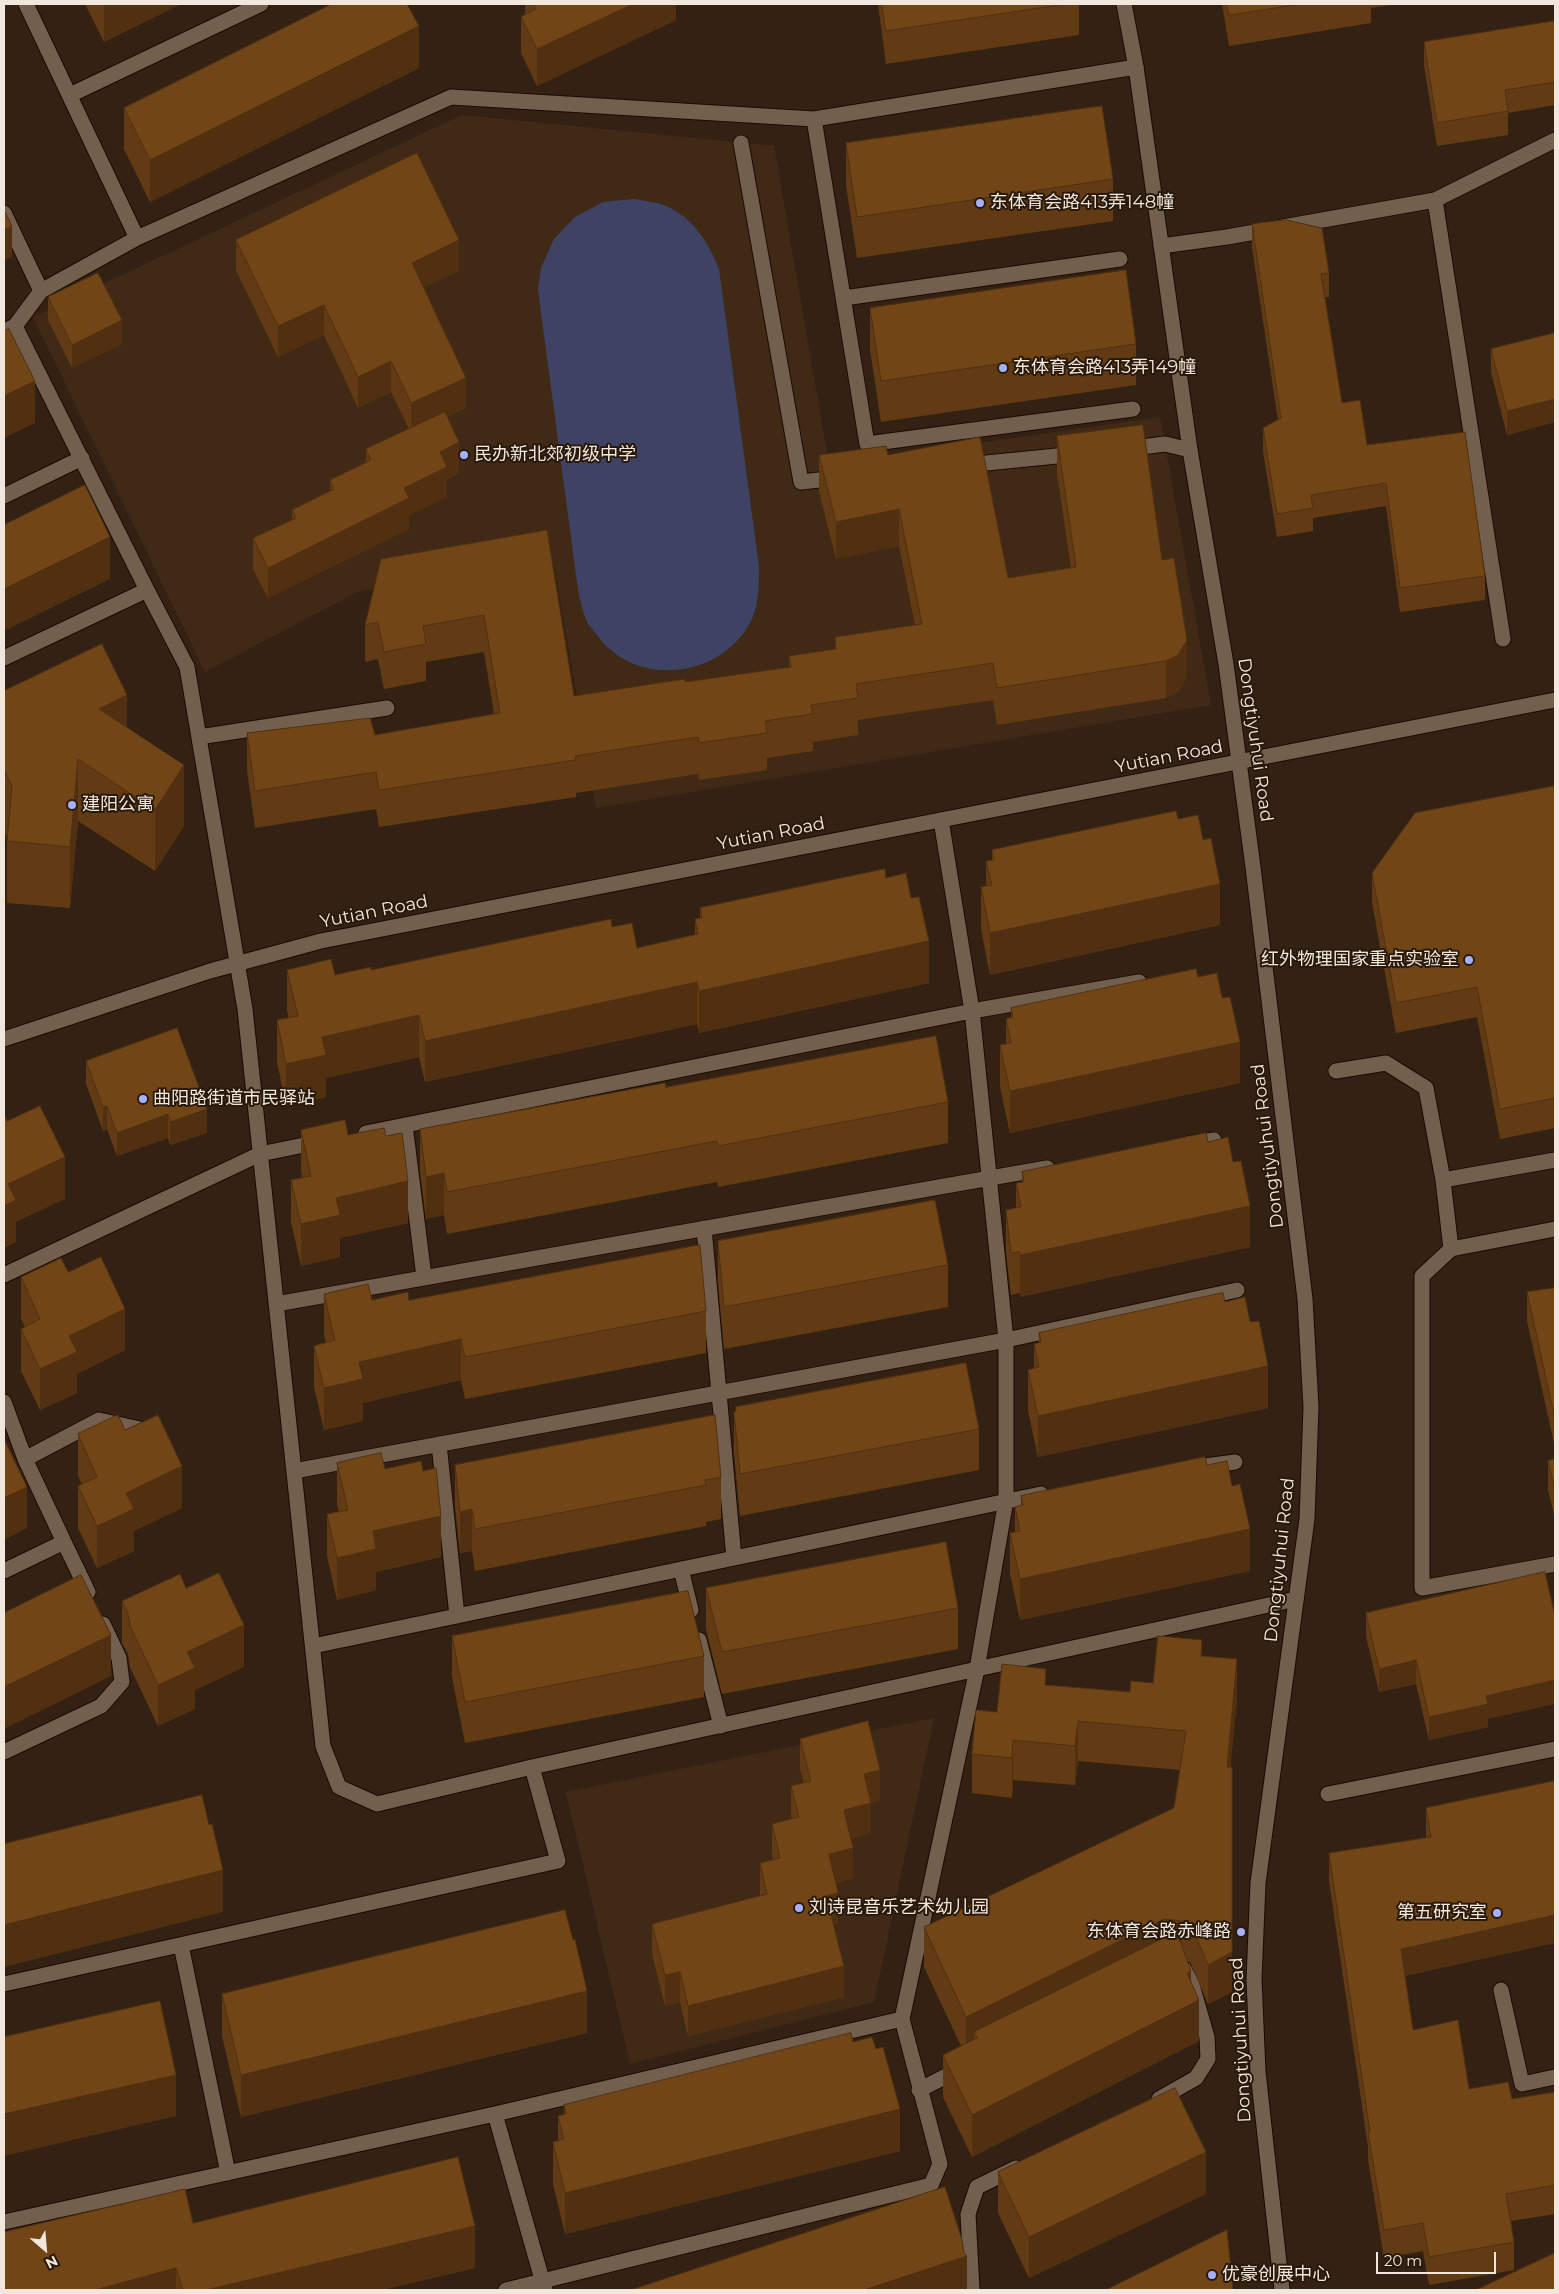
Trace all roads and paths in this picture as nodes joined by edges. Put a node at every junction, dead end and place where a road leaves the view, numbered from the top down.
1 (26, 4) edge
2 (260, 4) edge
3 (1124, 4) edge
4 (1136, 67) junction
5 (70, 95) junction
6 (814, 119) junction
7 (1555, 140) edge
8 (741, 143) dead end
9 (1435, 200) junction
10 (4, 213) edge
11 (137, 238) junction
12 (1161, 246) junction
13 (1120, 259) dead end
14 (41, 291) junction
15 (844, 298) junction
16 (9, 328) edge
17 (1133, 409) dead end
18 (1190, 450) junction
19 (82, 458) junction
20 (949, 467) edge
21 (851, 477) edge
22 (4, 496) edge
23 (147, 590) junction
24 (1503, 639) dead end
25 (4, 658) edge
26 (1555, 700) edge
27 (387, 708) dead end
28 (199, 737) junction
29 (1239, 762) junction
30 (942, 820) junction
31 (237, 963) junction
32 (1156, 978) edge
33 (972, 1011) junction
34 (4, 1039) edge
35 (1336, 1071) dead end
36 (405, 1125) junction
37 (1214, 1140) edge
38 (1175, 1146) edge
39 (260, 1154) junction
40 (1555, 1160) edge
41 (1058, 1166) edge
42 (990, 1177) junction
43 (1443, 1180) junction
44 (704, 1228) junction
45 (1555, 1229) edge
46 (1451, 1249) junction
47 (4, 1274) edge
48 (424, 1277) junction
49 (1237, 1290) dead end
50 (276, 1304) junction
51 (1006, 1340) junction
52 (718, 1392) junction
53 (4, 1402) edge
54 (157, 1433) edge
55 (439, 1444) junction
56 (25, 1459) junction
57 (1235, 1462) dead end
58 (1187, 1470) edge
59 (294, 1471) junction
60 (1054, 1492) edge
61 (1006, 1500) junction
62 (64, 1542) junction
63 (734, 1558) junction
64 (1555, 1564) edge
65 (681, 1569) junction
66 (4, 1571) edge
67 (1296, 1599) junction
68 (457, 1616) junction
69 (312, 1646) junction
70 (977, 1669) junction
71 (721, 1726) junction
72 (1555, 1749) edge
73 (4, 1752) edge
74 (532, 1767) junction
75 (1328, 1794) dead end
76 (181, 1945) junction
77 (1168, 1967) edge
78 (4, 1984) edge
79 (1501, 1990) dead end
80 (902, 2019) junction
81 (972, 2063) edge
82 (1555, 2077) edge
83 (919, 2090) junction
84 (1148, 2105) edge
85 (495, 2114) junction
86 (1032, 2160) edge
87 (228, 2173) junction
88 (4, 2222) edge
89 (544, 2286) edge
90 (506, 2290) edge
91 (972, 2290) edge
92 (1282, 2290) edge

1 - 5 street
2 - 5 street
3 - 4 street, Dongtiyuhui Road
4 - 6 street
4 - 12 street, Dongtiyuhui Road
5 - 11 street
6 - 11 street
6 - 15 street
7 - 9 street
8 - 21 street
9 - 12 street
9 - 24 street
10 - 14 street
11 - 14 street
12 - 18 street, Dongtiyuhui Road
13 - 15 street
14 - 16 street
15 - 17 street
16 - 19 street
18 - 20 street
18 - 29 street, Dongtiyuhui Road
19 - 22 street
19 - 23 street
23 - 25 street
23 - 28 street
26 - 29 street, Yutian Road
27 - 28 street
28 - 31 street
29 - 30 street, Yutian Road
29 - 67 street, Dongtiyuhui Road
30 - 31 street, Yutian Road
30 - 33 street
31 - 34 street, Yutian Road
31 - 39 street
32 - 33 street
33 - 36 street
33 - 42 street
35 - 43 street
36 - 39 street
36 - 48 street
37 - 38 street
39 - 47 street
39 - 50 street
40 - 43 street
41 - 42 street
42 - 44 street
42 - 51 street
43 - 46 street
44 - 48 street
44 - 52 street
45 - 46 street
46 - 64 street
48 - 50 street
49 - 51 street
50 - 59 street
51 - 52 street
51 - 61 street
52 - 55 street
52 - 63 street
53 - 56 street
54 - 56 street
55 - 59 street
55 - 68 street
56 - 62 street
57 - 58 street
59 - 69 street
60 - 61 street
61 - 63 street
61 - 70 street
62 - 66 street
62 - 73 street
63 - 65 street
65 - 68 street
65 - 71 street
67 - 70 street
67 - 92 street, Dongtiyuhui Road
68 - 69 street
69 - 74 street
70 - 71 street
70 - 80 street
71 - 74 street
72 - 75 street
74 - 76 street
76 - 78 street
76 - 87 street
77 - 84 street
79 - 82 street
80 - 83 street
80 - 85 street
81 - 83 street
83 - 89 street
85 - 87 street
85 - 89 street
86 - 91 street
87 - 88 street
89 - 90 street

